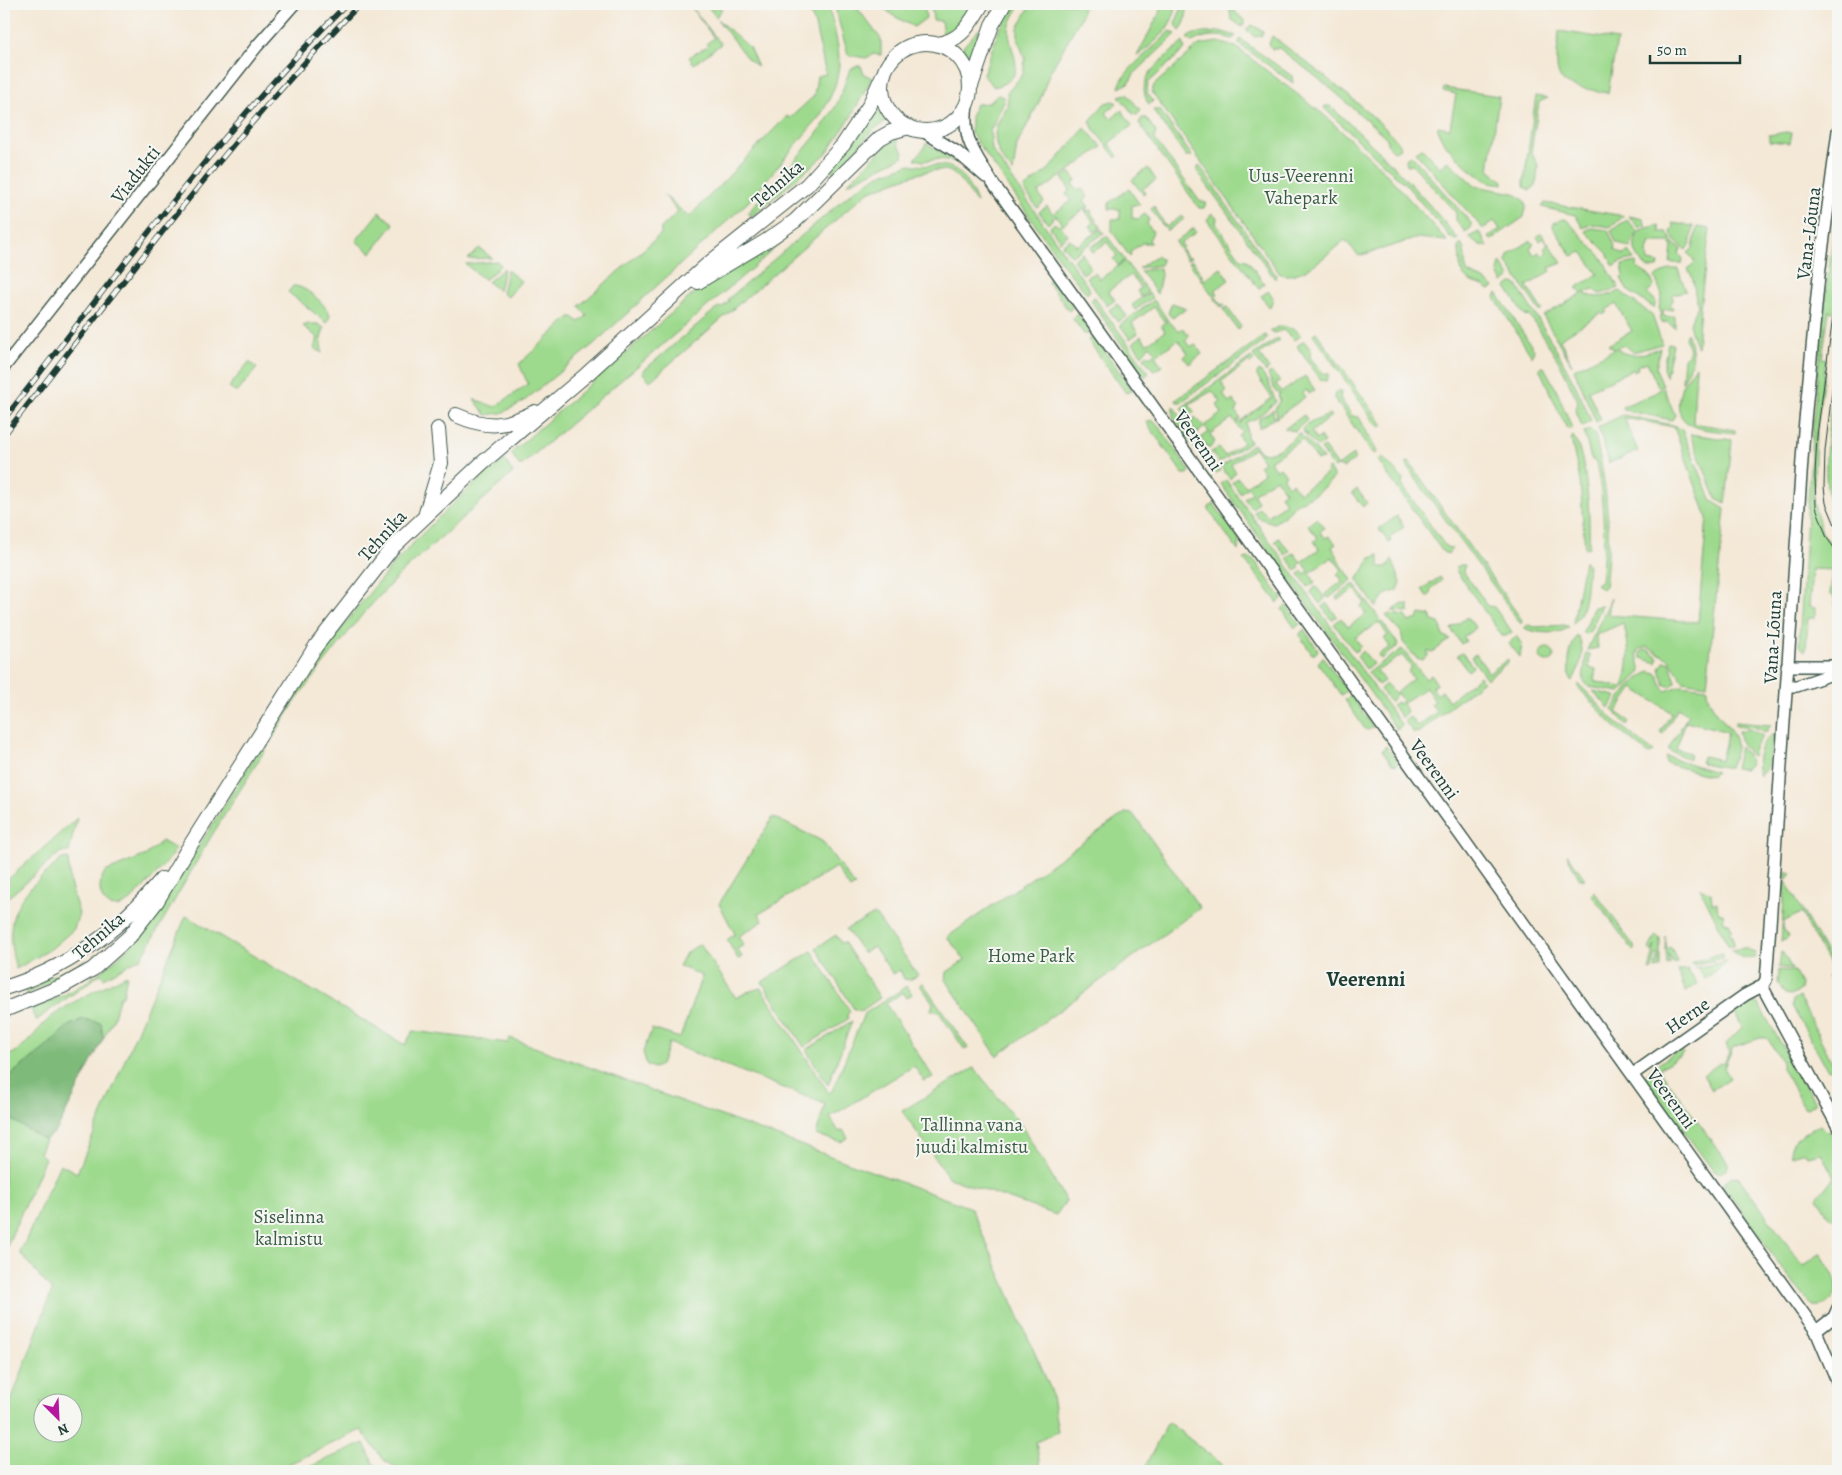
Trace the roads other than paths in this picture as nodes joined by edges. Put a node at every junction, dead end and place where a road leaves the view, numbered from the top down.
1 (294, 4) edge
2 (982, 4) edge
3 (1004, 4) edge
4 (937, 44) junction
5 (884, 75) junction
6 (970, 89) junction
7 (967, 103) junction
8 (909, 128) junction
9 (923, 131) junction
10 (1838, 131) edge
11 (992, 182) junction
12 (672, 299) junction
13 (4, 367) edge
14 (549, 405) junction
15 (456, 415) dead end
16 (438, 429) dead end
17 (425, 515) junction
18 (1788, 666) junction
19 (1838, 666) edge
20 (1838, 672) edge
21 (1787, 686) junction
22 (186, 852) junction
23 (1762, 986) junction
24 (4, 988) edge
25 (4, 1010) edge
26 (1633, 1074) junction
27 (1838, 1127) edge
28 (1838, 1308) edge
29 (1816, 1331) junction
30 (1838, 1383) edge

1 - 13 street, Viadukti
2 - 4 main road
3 - 6 main road
4 - 5 main road
4 - 6 main road
5 - 8 main road
5 - 12 main road, Tehnika
6 - 7 main road
7 - 9 main road
7 - 11 street, Veerenni
8 - 9 main road
8 - 12 main road, Tehnika
9 - 11 street, Veerenni
10 - 18 street, Vana-Lõuna
11 - 26 street, Veerenni
12 - 14 main road, Tehnika
14 - 15 main road
14 - 17 main road, Tehnika
16 - 17 main road
17 - 22 main road, Tehnika
18 - 19 street
18 - 21 street, Vana-Lõuna
20 - 21 street
21 - 23 street, Vana-Lõuna
22 - 24 main road, Tehnika
22 - 25 main road, Tehnika
23 - 26 street, Herne
23 - 27 street
26 - 29 street, Veerenni
28 - 29 street
29 - 30 street, Veerenni

